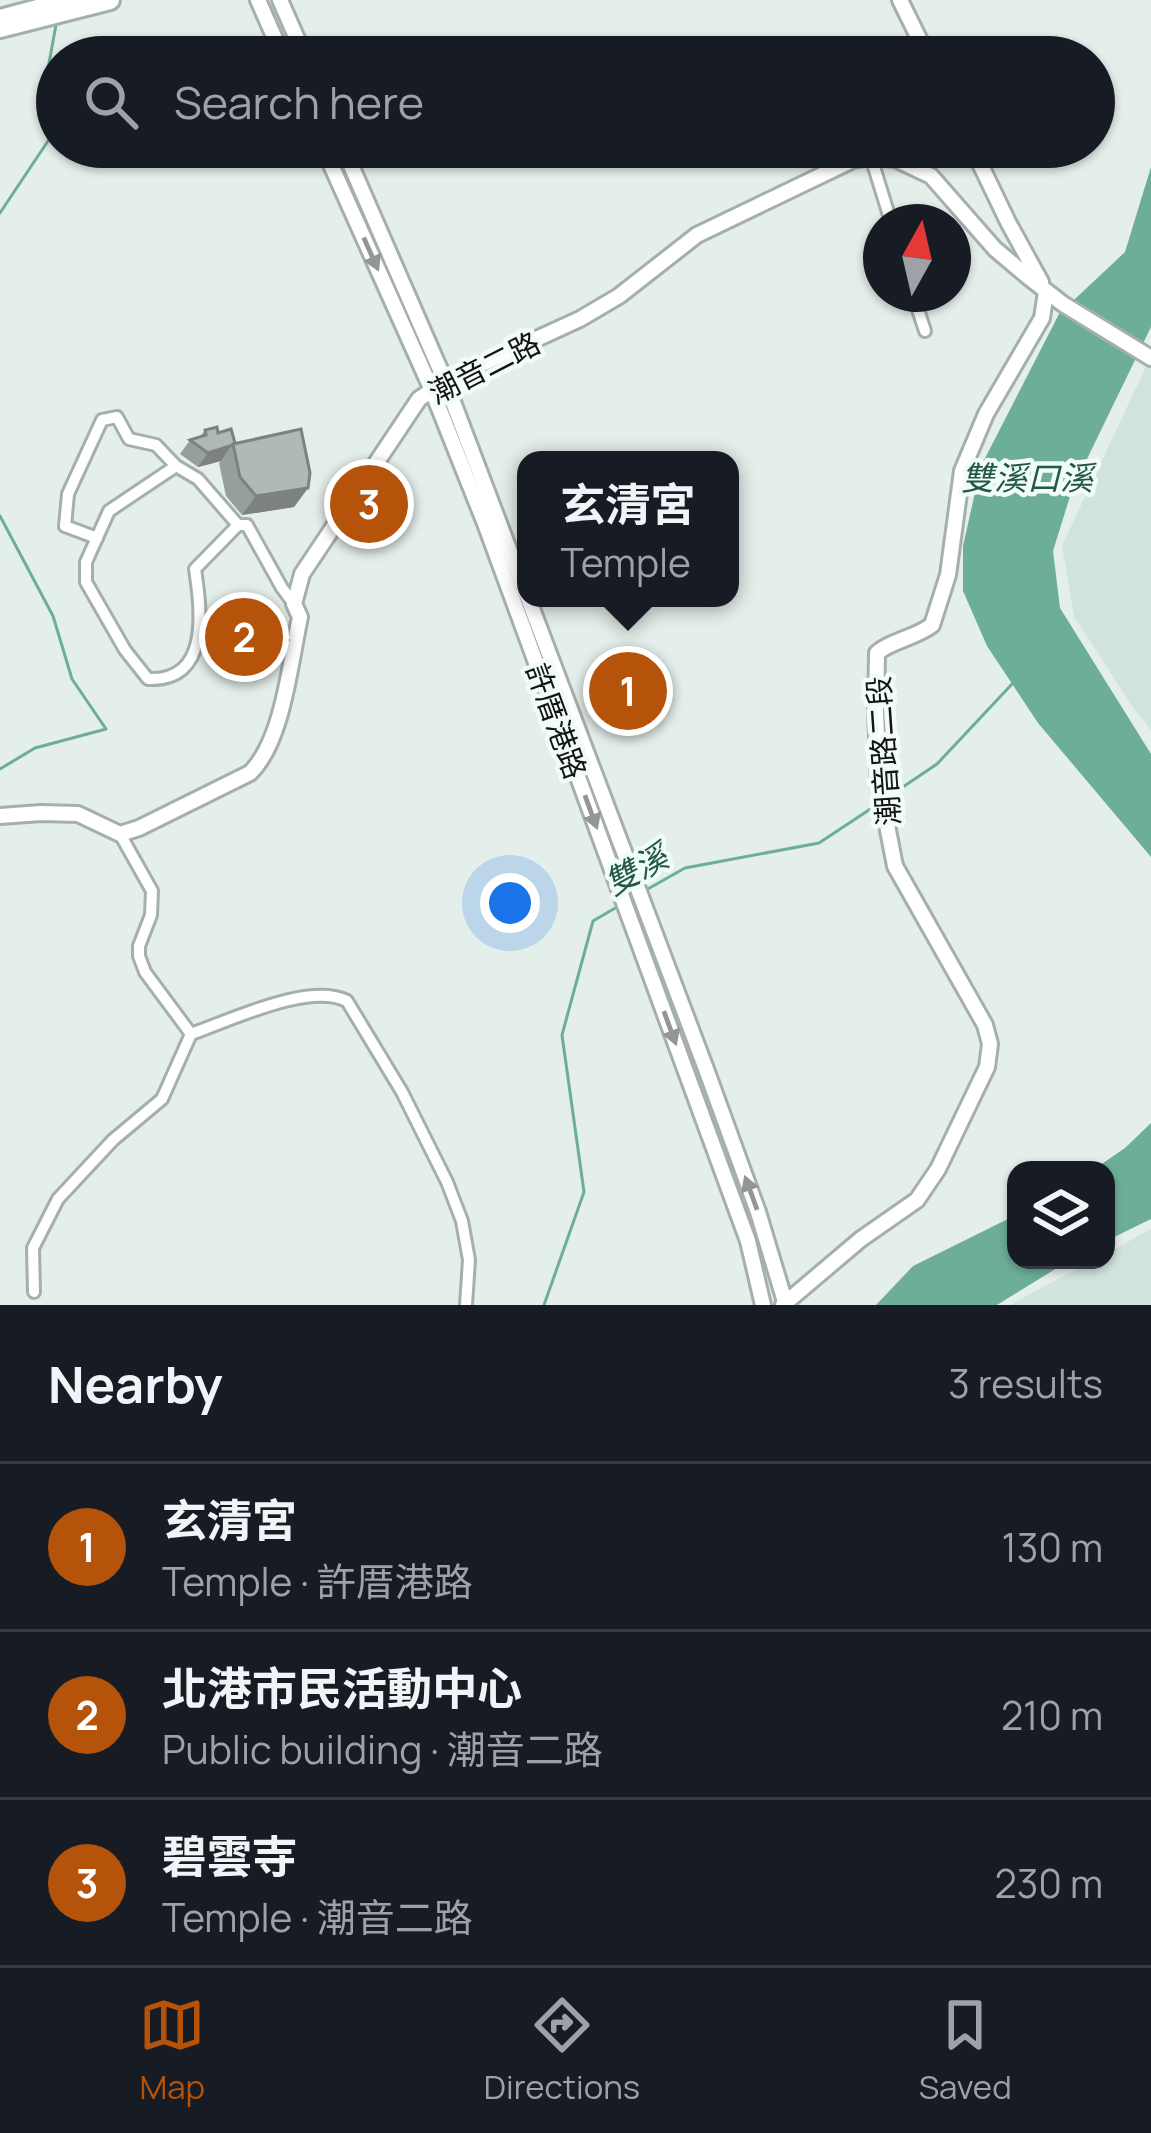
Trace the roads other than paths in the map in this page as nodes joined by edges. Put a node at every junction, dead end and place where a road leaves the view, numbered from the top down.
1 (258, 0) edge
2 (280, 0) edge
3 (900, 0) edge
4 (101, 2) edge
5 (0, 19) edge
6 (0, 28) edge
7 (274, 36) edge
8 (296, 36) edge
9 (918, 36) edge
10 (333, 168) edge
11 (351, 168) edge
12 (837, 168) edge
13 (885, 168) edge
14 (914, 168) edge
15 (982, 168) edge
16 (889, 204) edge
17 (1046, 292) junction
18 (919, 312) edge
19 (925, 332) dead end
20 (1151, 358) edge
21 (438, 385) junction
22 (176, 466) junction
23 (238, 525) junction
24 (97, 538) junction
25 (517, 572) edge
26 (295, 604) junction
27 (531, 607) edge
28 (0, 816) edge
29 (120, 834) junction
30 (190, 1034) junction
31 (34, 1292) dead end
32 (785, 1304) edge
33 (466, 1305) edge
34 (763, 1305) edge

1 - 7 street
2 - 8 street
3 - 9 street
4 - 5 main road
4 - 6 main road
10 -> 21 street, 許厝港路
11 - 21 street, 許厝港路
12 - 21 street, 潮音二路
13 - 16 street
14 - 17 street
15 - 17 street
17 - 20 street
17 - 32 street, 潮音路二段
18 - 19 street
21 - 25 street, 許厝港路
21 - 26 street, 潮音二路
21 -> 34 street, 許厝港路
22 - 23 street
22 - 24 street
22 - 24 street
23 - 24 street
23 - 26 street
26 - 29 street, 潮音二路
32 -> 27 street, 許厝港路
28 - 29 street
29 - 30 street
30 - 31 street
30 - 33 street

